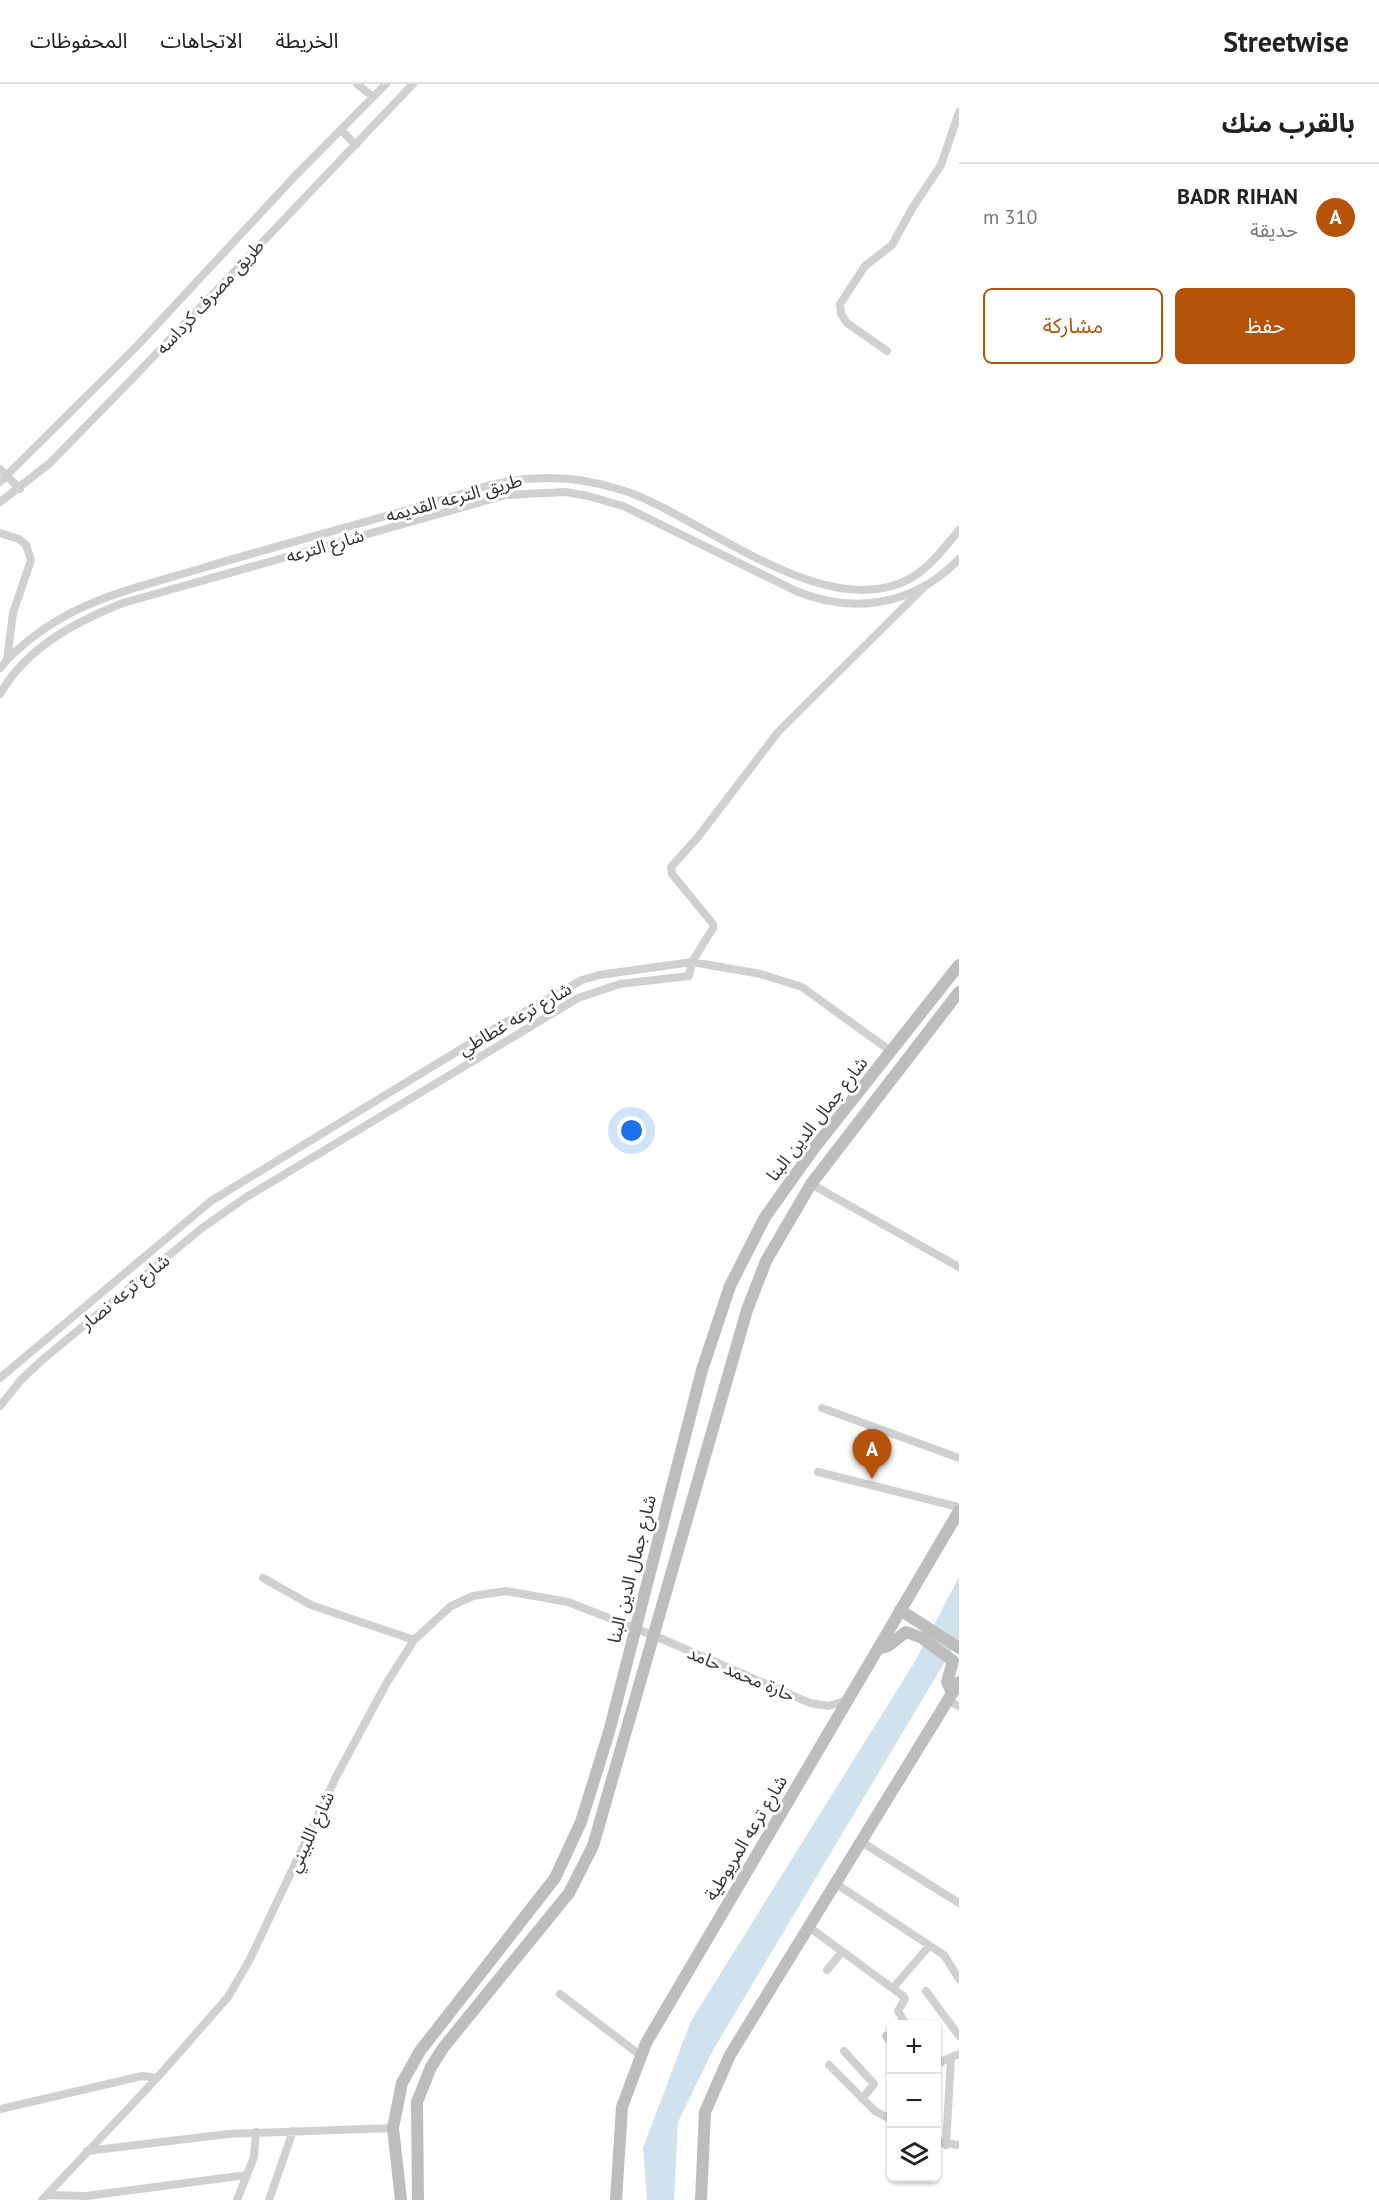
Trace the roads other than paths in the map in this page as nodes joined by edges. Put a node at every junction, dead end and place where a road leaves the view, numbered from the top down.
1 (357, 84) edge
2 (386, 84) edge
3 (413, 84) edge
4 (373, 97) junction
5 (959, 112) edge
6 (342, 131) junction
7 (356, 145) junction
8 (887, 351) dead end
9 (0, 469) edge
10 (7, 476) junction
11 (0, 482) edge
12 (20, 489) junction
13 (0, 502) edge
14 (959, 530) edge
15 (0, 533) edge
16 (959, 559) edge
17 (770, 564) junction
18 (764, 575) junction
19 (923, 588) junction
20 (2, 664) edge
21 (2, 688) edge
22 (692, 962) junction
23 (959, 965) edge
24 (959, 992) edge
25 (892, 1052) junction
26 (252, 1176) joint
27 (811, 1184) junction
28 (260, 1189) joint
29 (147, 1253) junction
30 (157, 1266) junction
31 (959, 1267) edge
32 (0, 1378) edge
33 (0, 1407) edge
34 (822, 1408) dead end
35 (959, 1458) edge
36 (818, 1472) dead end
37 (959, 1509) edge
38 (263, 1578) dead end
39 (900, 1610) junction
40 (635, 1630) junction
41 (655, 1636) junction
42 (414, 1640) junction
43 (878, 1649) junction
44 (956, 1651) edge
45 (955, 1695) edge
46 (849, 1699) junction
47 (860, 1841) junction
48 (835, 1883) junction
49 (959, 1903) edge
50 (809, 1927) junction
51 (929, 1946) junction
52 (842, 1952) junction
53 (827, 1970) dead end
54 (959, 1979) edge
55 (893, 1988) junction
56 (926, 1991) dead end
57 (561, 1994) dead end
58 (903, 2020) edge
59 (959, 2036) edge
60 (844, 2051) dead end
61 (640, 2055) junction
62 (955, 2056) edge
63 (941, 2062) edge
64 (829, 2065) dead end
65 (157, 2078) junction
66 (862, 2099) junction
67 (0, 2109) edge
68 (887, 2117) edge
69 (393, 2128) junction
70 (293, 2131) junction
71 (256, 2132) junction
72 (941, 2144) edge
73 (946, 2145) junction
74 (959, 2145) edge
75 (86, 2151) junction
76 (247, 2175) junction
77 (44, 2198) edge
78 (237, 2200) edge
79 (268, 2200) edge
80 (401, 2200) edge
81 (418, 2200) edge
82 (616, 2200) edge
83 (701, 2200) edge

1 - 4 street
2 - 4 street, طريق مصرف كرداسه
3 - 7 street, طريق مصرف كرداسه
4 - 6 street, طريق مصرف كرداسه
5 - 8 street
6 - 7 street
6 - 10 street, طريق مصرف كرداسه
7 - 12 street, طريق مصرف كرداسه
9 - 10 street
10 - 11 street, طريق مصرف كرداسه
10 - 12 street
12 - 13 street, طريق مصرف كرداسه
14 - 17 street, طريق الترعه القديمه
15 - 20 street
16 - 19 street
17 - 18 street
17 - 20 street, طريق الترعه القديمه
18 - 19 street, شارع الترعه
18 - 21 street, شارع الترعه
19 - 22 street
22 - 25 street, شارع ترعه غطاطي
22 - 26 street, شارع ترعه غطاطي
22 - 28 street, شارع ترعه غطاطي
23 - 25 main road, شارع جمال الدين البنا
24 - 27 main road, شارع جمال الدين البنا
25 - 40 main road, شارع جمال الدين البنا
26 - 29 street, شارع ترعه نصار
27 - 31 street
27 - 41 main road, شارع جمال الدين البنا
28 - 30 street, شارع ترعه نصار
29 - 30 street
29 - 32 street, شارع ترعه نصار
30 - 33 street, شارع ترعه نصار
34 - 35 street
36 - 37 street
37 - 39 main road, شارع ترعه المريوطية
38 - 42 street
39 - 43 main road, شارع ترعه المريوطية
39 - 44 main road
40 - 41 street, حارة محمد حامد
40 - 42 street, شارع اللبيني
40 - 69 main road, شارع جمال الدين البنا
41 - 46 street, حارة محمد حامد
41 - 81 main road, شارع جمال الدين البنا
42 - 65 street, شارع اللبيني
43 - 44 main road
43 - 46 main road, شارع ترعه المريوطية
44 - 45 main road
45 - 47 main road
46 - 61 main road, شارع ترعه المريوطية
47 - 48 main road
47 - 49 street
48 - 50 main road
48 - 51 street
50 - 52 street
50 - 83 main road
51 - 54 street
51 - 55 street
52 - 53 street
52 - 55 street
55 - 58 street
56 - 59 street
57 - 61 street
60 - 66 street
61 - 82 main road, شارع ترعه المريوطية
62 - 63 street
62 - 73 street
64 - 66 street
65 - 67 street
65 - 75 street, شارع اللبيني
66 - 68 street
69 - 70 street
69 - 80 main road, شارع جمال الدين البنا
70 - 71 street
70 - 79 street
71 - 75 street
71 - 76 street
72 - 73 street
73 - 74 street
75 - 77 street, شارع اللبيني
76 - 77 street
76 - 78 street

